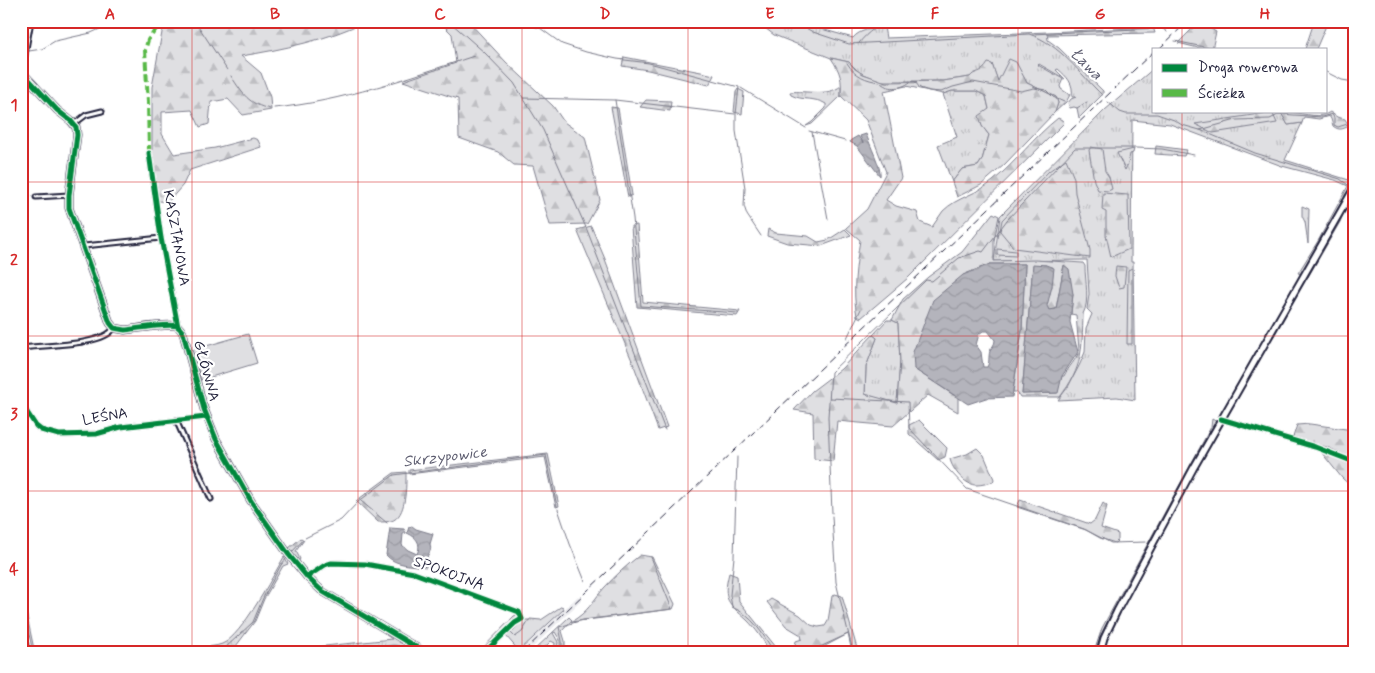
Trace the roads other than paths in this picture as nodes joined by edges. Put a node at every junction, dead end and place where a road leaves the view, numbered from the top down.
1 (31, 21) edge
2 (21, 71) edge
3 (102, 111) dead end
4 (74, 124) junction
5 (149, 153) dead end
6 (1353, 190) edge
7 (69, 195) junction
8 (36, 197) dead end
9 (161, 238) junction
10 (84, 246) junction
11 (178, 327) junction
12 (114, 328) junction
13 (21, 348) edge
14 (21, 403) edge
15 (206, 417) junction
16 (1221, 419) junction
17 (176, 420) junction
18 (1354, 462) edge
19 (211, 498) dead end
20 (306, 577) junction
21 (424, 652) edge
22 (485, 652) edge
23 (1100, 652) edge

1 - 2 street
2 - 4 street
3 - 4 street
4 - 7 street
5 - 9 street, KASZTANOWA
6 - 16 street
7 - 8 street
7 - 10 street
9 - 10 street
9 - 11 street, KASZTANOWA
10 - 12 street
11 - 12 street, GŁÓWNA
11 - 15 street, GŁÓWNA
12 - 13 street
14 - 17 street, LEŚNA
15 - 17 street, LEŚNA
15 - 20 street, GŁÓWNA
16 - 18 street
16 - 23 street
17 - 19 street
20 - 21 street, GŁÓWNA
20 - 22 street, SPOKOJNA

